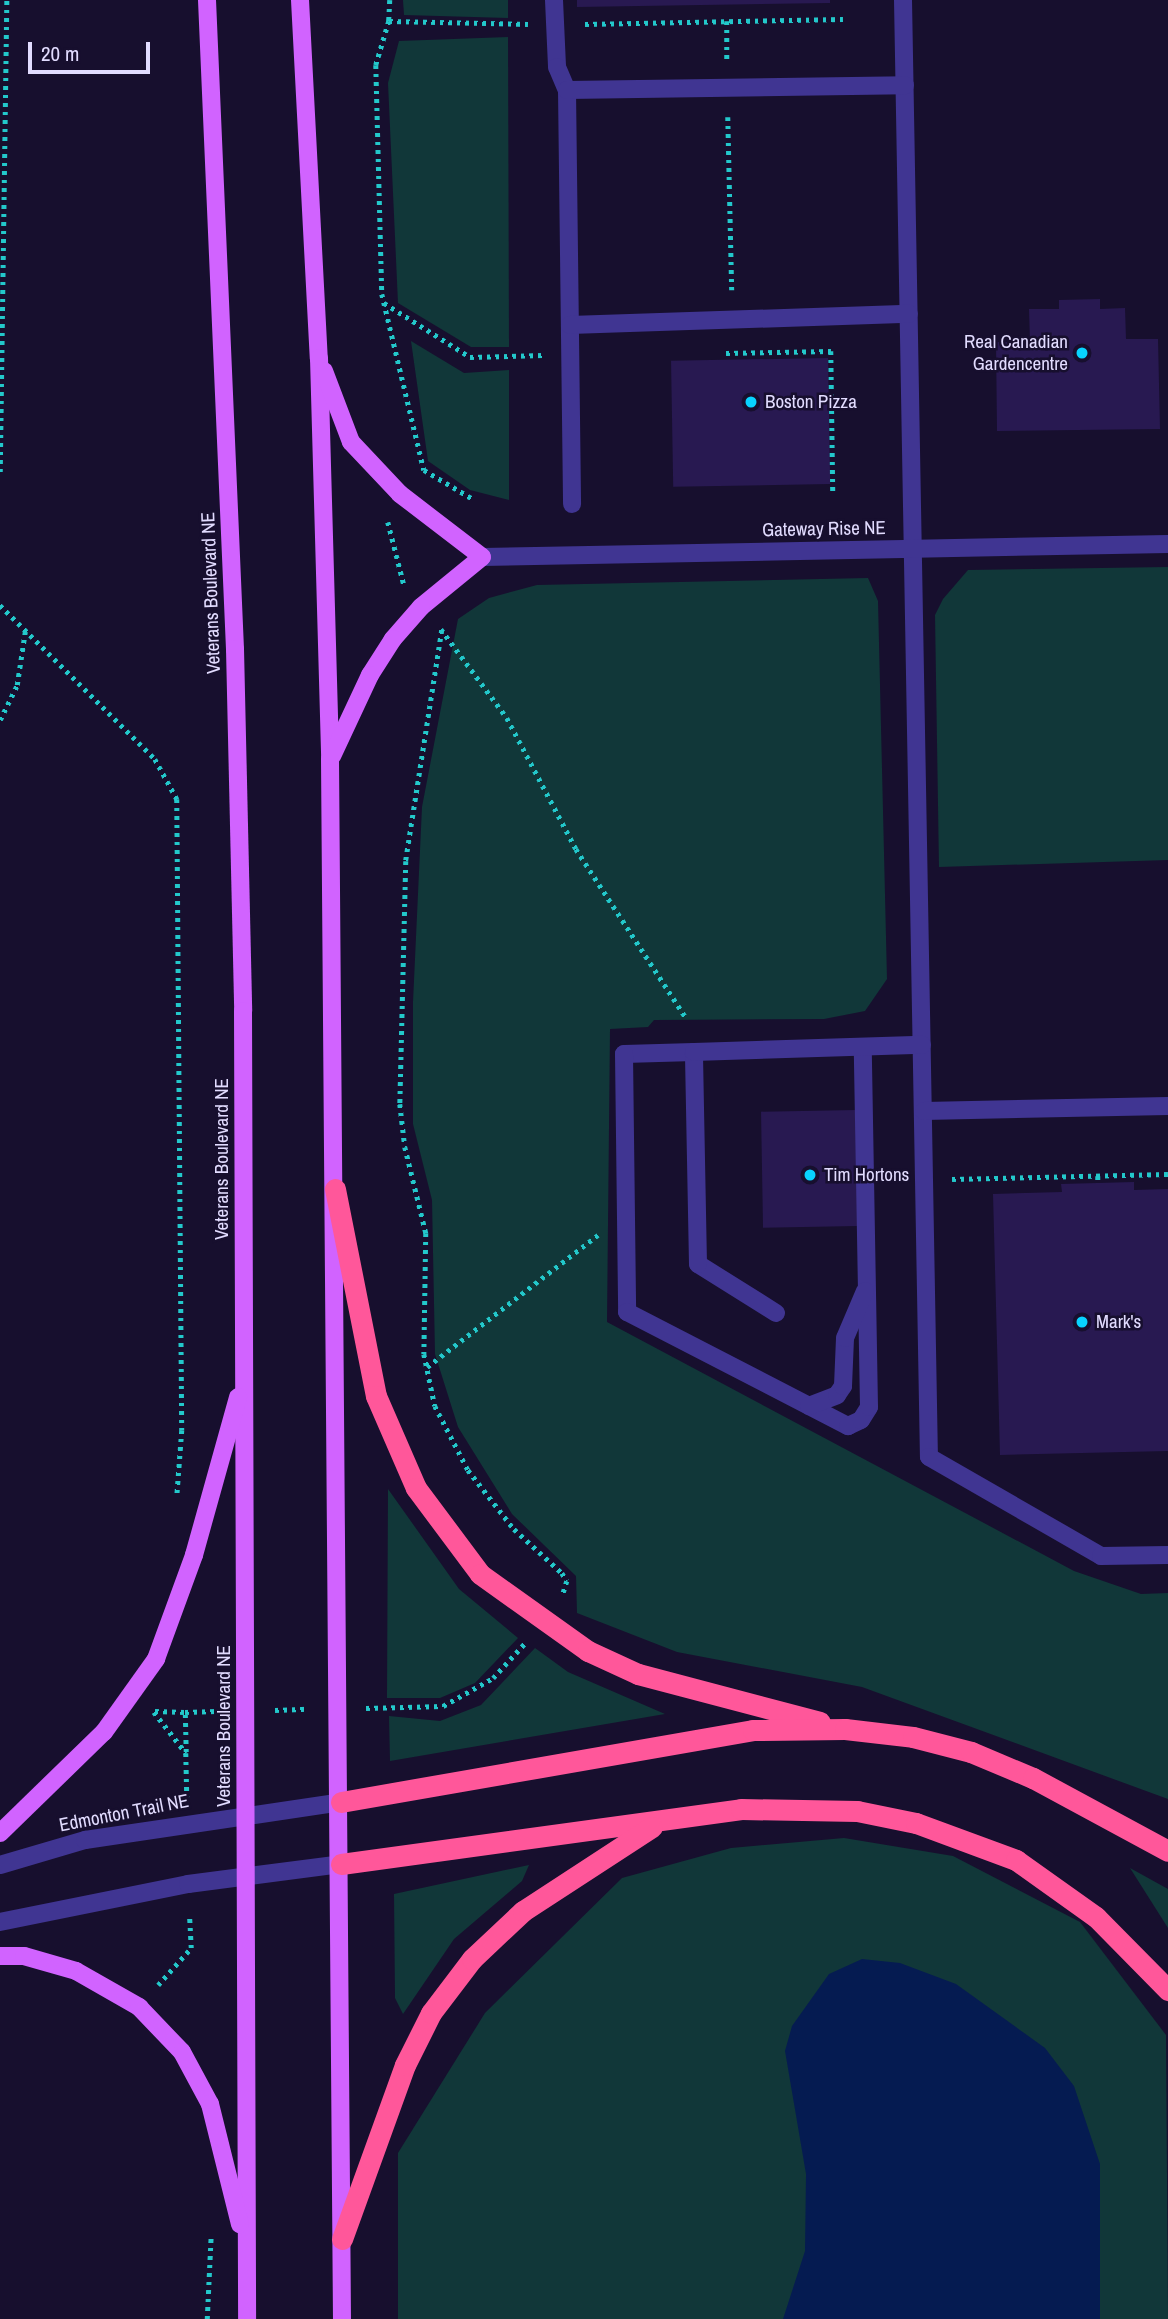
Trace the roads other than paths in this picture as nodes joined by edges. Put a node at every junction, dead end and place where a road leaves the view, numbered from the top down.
1 (207, 0) edge
2 (300, 0) edge
3 (554, 0) edge
4 (903, 0) edge
5 (905, 85) junction
6 (567, 90) junction
7 (909, 314) junction
8 (570, 325) junction
9 (318, 358) junction
10 (572, 504) dead end
11 (1168, 544) edge
12 (914, 549) junction
13 (482, 557) junction
14 (330, 759) junction
15 (922, 1045) junction
16 (863, 1047) junction
17 (694, 1052) junction
18 (1168, 1106) edge
19 (924, 1111) junction
20 (335, 1189) junction
21 (867, 1286) junction
22 (776, 1313) dead end
23 (243, 1376) junction
24 (809, 1406) junction
25 (1168, 1555) edge
26 (845, 1729) junction
27 (341, 1801) junction
28 (245, 1813) junction
29 (660, 1822) junction
30 (0, 1833) edge
31 (1168, 1851) edge
32 (341, 1864) junction
33 (0, 1865) edge
34 (245, 1875) junction
35 (0, 1922) edge
36 (0, 1956) edge
37 (1168, 1990) edge
38 (342, 2239) junction
39 (247, 2253) junction
40 (247, 2319) edge
41 (342, 2319) edge

1 - 23 main road, Veterans Boulevard NE
2 - 9 main road
3 - 6 street
4 - 5 street
5 - 6 street
5 - 7 street
6 - 8 street
7 - 8 street
7 - 12 street
8 - 10 street
9 - 13 main road
9 - 14 main road
11 - 12 street, Gateway Rise NE
12 - 13 street, Gateway Rise NE
12 - 15 street
13 - 14 main road
14 - 20 main road
15 - 16 street
15 - 19 street
16 - 17 street
16 - 21 street
17 - 22 street
17 - 24 street
18 - 19 street
19 - 25 street
20 - 26 highway
20 - 27 main road
21 - 24 street
21 - 24 street
23 - 28 main road, Veterans Boulevard NE
23 - 30 main road
26 - 27 highway
26 - 31 highway
27 - 28 street, Edmonton Trail NE
27 - 32 main road
28 - 33 street, Edmonton Trail NE
28 - 34 main road, Veterans Boulevard NE
29 - 32 highway
29 - 37 highway
29 - 38 highway
32 - 34 street
32 - 38 main road
34 - 35 street
34 - 39 main road, Veterans Boulevard NE
36 - 39 main road
38 - 41 main road
39 - 40 main road, Veterans Boulevard NE

